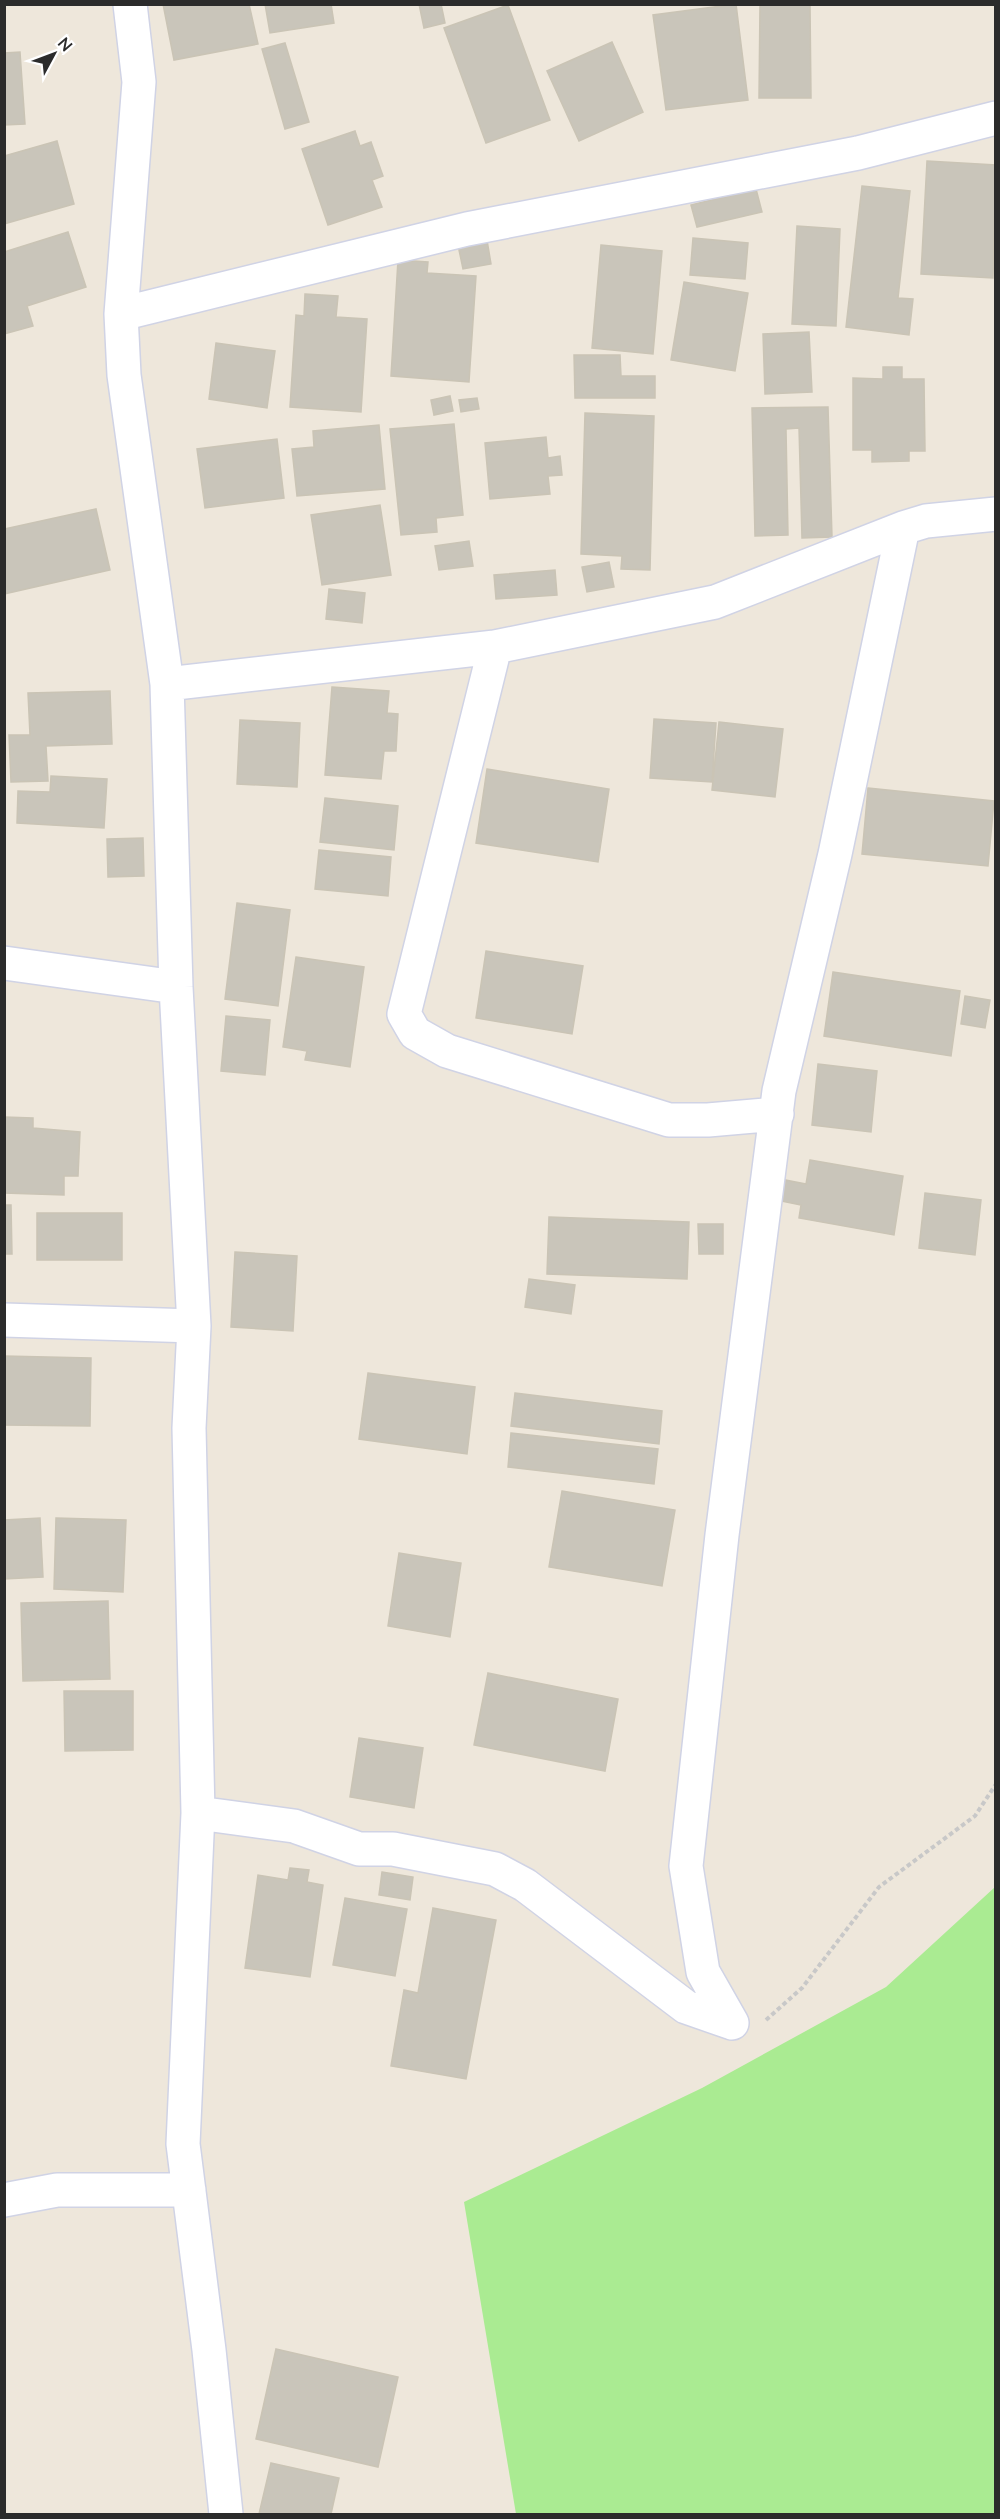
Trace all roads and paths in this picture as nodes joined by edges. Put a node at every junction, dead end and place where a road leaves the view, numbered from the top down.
1 (130, 4) edge
2 (996, 117) edge
3 (121, 314) junction
4 (996, 514) edge
5 (903, 528) junction
6 (495, 647) junction
7 (167, 684) junction
8 (4, 963) edge
9 (176, 987) junction
10 (777, 1114) junction
11 (4, 1320) edge
12 (194, 1326) junction
13 (996, 1784) edge
14 (198, 1813) junction
15 (732, 2023) junction
16 (189, 2190) junction
17 (4, 2200) edge
18 (226, 2514) edge

1 - 3 street
2 - 3 street
3 - 7 street
4 - 5 street
5 - 6 street
5 - 10 street
6 - 7 street
6 - 10 street
7 - 9 street
8 - 9 street
9 - 12 street
10 - 15 street
11 - 12 street
12 - 14 street
13 - 15 path
14 - 15 street
14 - 16 street
16 - 17 street
16 - 18 street

